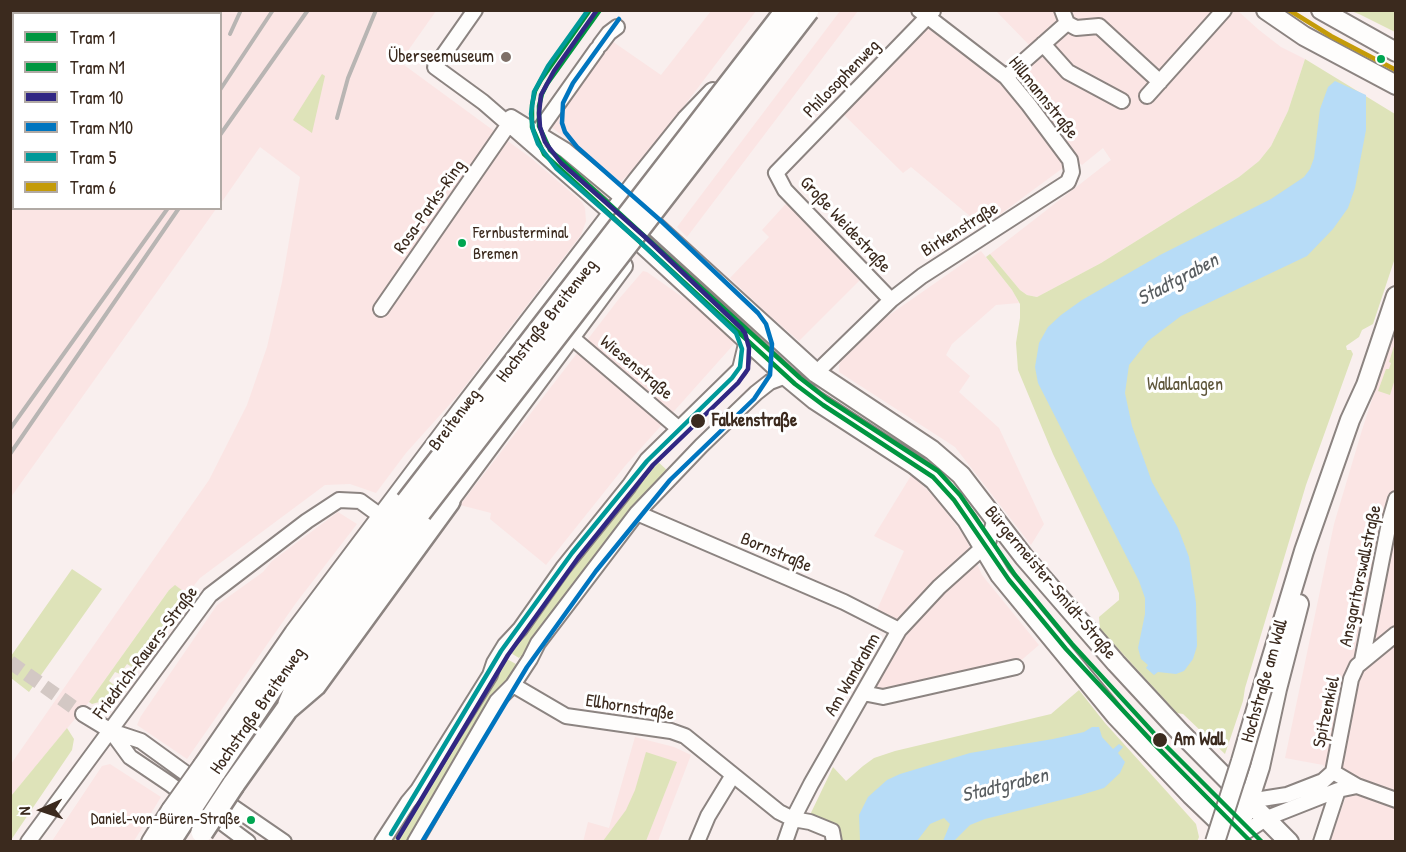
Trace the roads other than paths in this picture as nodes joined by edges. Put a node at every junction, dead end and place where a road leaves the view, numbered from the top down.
1 (475, 10) edge
2 (777, 10) edge
3 (787, 10) edge
4 (808, 10) edge
5 (819, 10) edge
6 (1224, 10) edge
7 (1266, 10) edge
8 (1321, 10) edge
9 (927, 13) edge
10 (1064, 17) edge
11 (617, 27) dead end
12 (1043, 44) junction
13 (1395, 51) edge
14 (1006, 77) junction
15 (1160, 82) junction
16 (1395, 85) edge
17 (1147, 96) dead end
18 (709, 97) junction
19 (1122, 100) dead end
20 (483, 102) junction
21 (738, 117) junction
22 (509, 124) junction
23 (536, 139) junction
24 (1072, 172) joint
25 (776, 173) joint
26 (624, 199) junction
27 (612, 214) junction
28 (654, 225) junction
29 (641, 243) junction
30 (1395, 296) edge
31 (891, 300) junction
32 (381, 309) dead end
33 (570, 336) junction
34 (747, 340) junction
35 (816, 373) junction
36 (786, 376) junction
37 (678, 428) junction
38 (1395, 499) edge
39 (449, 501) joint
40 (414, 507) junction
41 (637, 513) junction
42 (382, 517) junction
43 (995, 518) junction
44 (1315, 521) junction
45 (982, 548) junction
46 (899, 630) junction
47 (1395, 634) edge
48 (1362, 661) junction
49 (1016, 667) dead end
50 (513, 686) junction
51 (863, 693) junction
52 (287, 709) junction
53 (83, 714) tunnel mouth
54 (111, 731) junction
55 (209, 769) junction
56 (1333, 772) junction
57 (733, 775) junction
58 (1357, 786) junction
59 (1338, 789) junction
60 (1395, 800) edge
61 (1249, 801) junction
62 (178, 814) junction
63 (1267, 818) junction
64 (793, 819) junction
65 (199, 837) edge
66 (1237, 840) edge
67 (28, 842) edge
68 (151, 842) edge
69 (169, 842) edge
70 (248, 842) edge
71 (284, 842) edge
72 (382, 842) edge
73 (415, 842) edge
74 (698, 842) edge
75 (785, 842) edge
76 (834, 842) edge
77 (1215, 842) edge
78 (1289, 842) edge
79 (1320, 842) edge

1 - 20 street, Bürgermeister-Smidt-Straße
2 - 18 main road, Breitenweg
3 - 40 highway, Hochstraße Breitenweg, bridge
4 - 40 highway, Hochstraße Breitenweg, bridge
5 - 21 main road
6 - 15 street
7 - 16 main road
8 - 13 main road
9 - 14 street, Hillmannstraße
9 - 25 street, Philosophenweg
10 - 12 street
10 - 15 street
11 - 23 street
12 - 14 street
12 - 19 street
14 - 24 street, Hillmannstraße
15 - 17 street
18 - 21 main road
18 - 26 main road, Breitenweg
20 - 22 street, Bürgermeister-Smidt-Straße
20 - 23 street, Bürgermeister-Smidt-Straße
21 - 28 main road
22 - 23 street, Bürgermeister-Smidt-Straße
22 - 32 street, Rosa-Parks-Ring
23 - 26 street, Bürgermeister-Smidt-Straße
23 - 27 street, Bürgermeister-Smidt-Straße
24 - 31 street, Birkenstraße
25 - 31 street, Große Weidestraße
26 - 27 main road, Breitenweg
26 - 28 main road, Bürgermeister-Smidt-Straße
27 - 29 main road, Bürgermeister-Smidt-Straße
27 - 42 main road, Breitenweg
28 - 29 main road
28 - 35 main road, Bürgermeister-Smidt-Straße
29 - 33 main road
29 - 34 main road, Bürgermeister-Smidt-Straße
30 - 44 main road
31 - 35 street, Birkenstraße
33 - 37 street, Wiesenstraße
33 - 39 main road
34 - 36 main road, Bürgermeister-Smidt-Straße
34 - 37 street
35 - 43 main road, Bürgermeister-Smidt-Straße
36 - 41 street
36 - 45 main road, Bürgermeister-Smidt-Straße
37 - 72 street
38 - 48 street, Ansgaritorswallstraße
39 - 52 highway
40 - 52 highway, Hochstraße Breitenweg
40 - 55 highway, Hochstraße Breitenweg
41 - 46 street, Bornstraße
41 - 50 street
42 - 54 street, Friedrich-Rauers-Straße
42 - 55 main road, Breitenweg
43 - 45 street
43 - 61 main road, Bürgermeister-Smidt-Straße
44 - 61 main road
44 - 77 main road, Hochstraße am Wall, bridge
45 - 46 street, Am Wandrahm
45 - 66 main road, Bürgermeister-Smidt-Straße
46 - 51 street, Am Wandrahm
47 - 48 street
48 - 56 street, Spitzenkiel
49 - 51 street
50 - 57 street, Ellhornstraße
50 - 73 street
51 - 64 street, Am Wandrahm
52 - 65 highway, bridge
53 - 54 street
54 - 67 street, Friedrich-Rauers-Straße
54 - 70 street
54 - 71 street
55 - 62 highway, Hochstraße Breitenweg, bridge
56 - 58 street
56 - 61 street
57 - 64 street, Ellhornstraße
57 - 74 street
58 - 59 street
58 - 60 street
59 - 63 street
59 - 79 street
61 - 63 main road, Bürgermeister-Smidt-Straße
61 - 66 main road
62 - 68 main road
62 - 69 highway, Hochstraße Breitenweg
63 - 66 street
63 - 78 main road, Bürgermeister-Smidt-Straße
64 - 75 street, Am Wandrahm
64 - 76 street, Ellhornstraße

